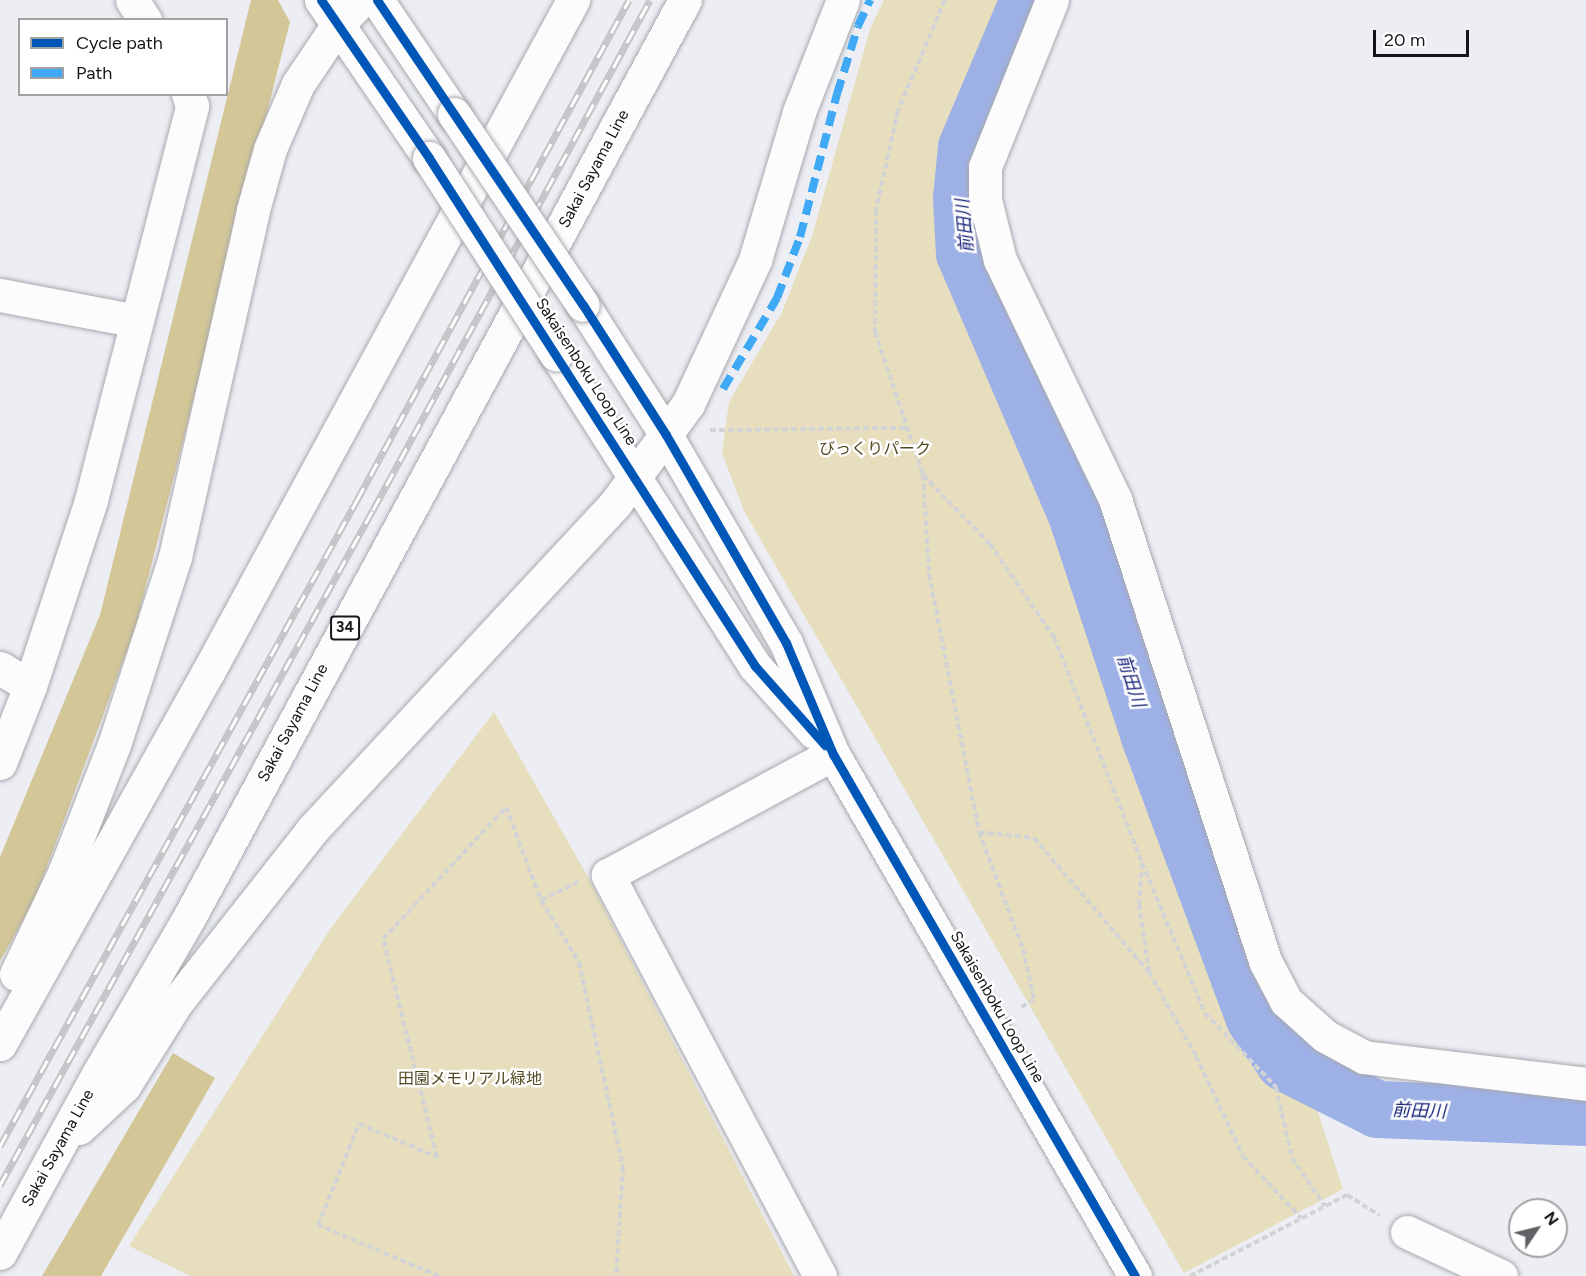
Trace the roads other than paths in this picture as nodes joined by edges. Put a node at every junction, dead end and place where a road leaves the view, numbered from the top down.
1 (132, 0) edge
2 (362, 0) edge
3 (377, 0) edge
4 (573, 0) edge
5 (685, 0) edge
6 (831, 0) edge
7 (843, 0) edge
8 (1052, 0) edge
9 (330, 12) edge
10 (144, 18) edge
11 (189, 96) edge
12 (799, 112) junction
13 (0, 295) edge
14 (137, 321) junction
15 (666, 435) junction
16 (635, 476) junction
17 (0, 668) edge
18 (30, 686) junction
19 (833, 754) junction
20 (0, 763) edge
21 (0, 1008) edge
22 (0, 1044) edge
23 (1586, 1084) edge
24 (56, 1150) junction
25 (1407, 1232) road end
26 (0, 1253) edge
27 (820, 1276) edge
28 (1135, 1276) edge
29 (1501, 1276) edge

1 - 10 main road
2 - 9 main road
3 - 15 main road, Sakaisenboku Loop Line, bridge
4 - 22 main road
5 - 24 main road, Sakai Sayama Line / 34
6 - 12 main road
7 - 12 main road
8 - 23 main road
9 - 16 main road, Sakaisenboku Loop Line, bridge
9 - 21 main road
11 - 14 main road
12 - 15 main road
13 - 14 main road
14 - 18 main road
15 - 16 main road
15 - 19 main road, Sakaisenboku Loop Line
16 - 19 main road, Sakaisenboku Loop Line
16 - 24 main road
17 - 18 main road
18 - 20 main road
19 - 27 main road
19 - 28 main road, Sakaisenboku Loop Line
24 - 26 main road, Sakai Sayama Line / 34
25 - 29 main road

